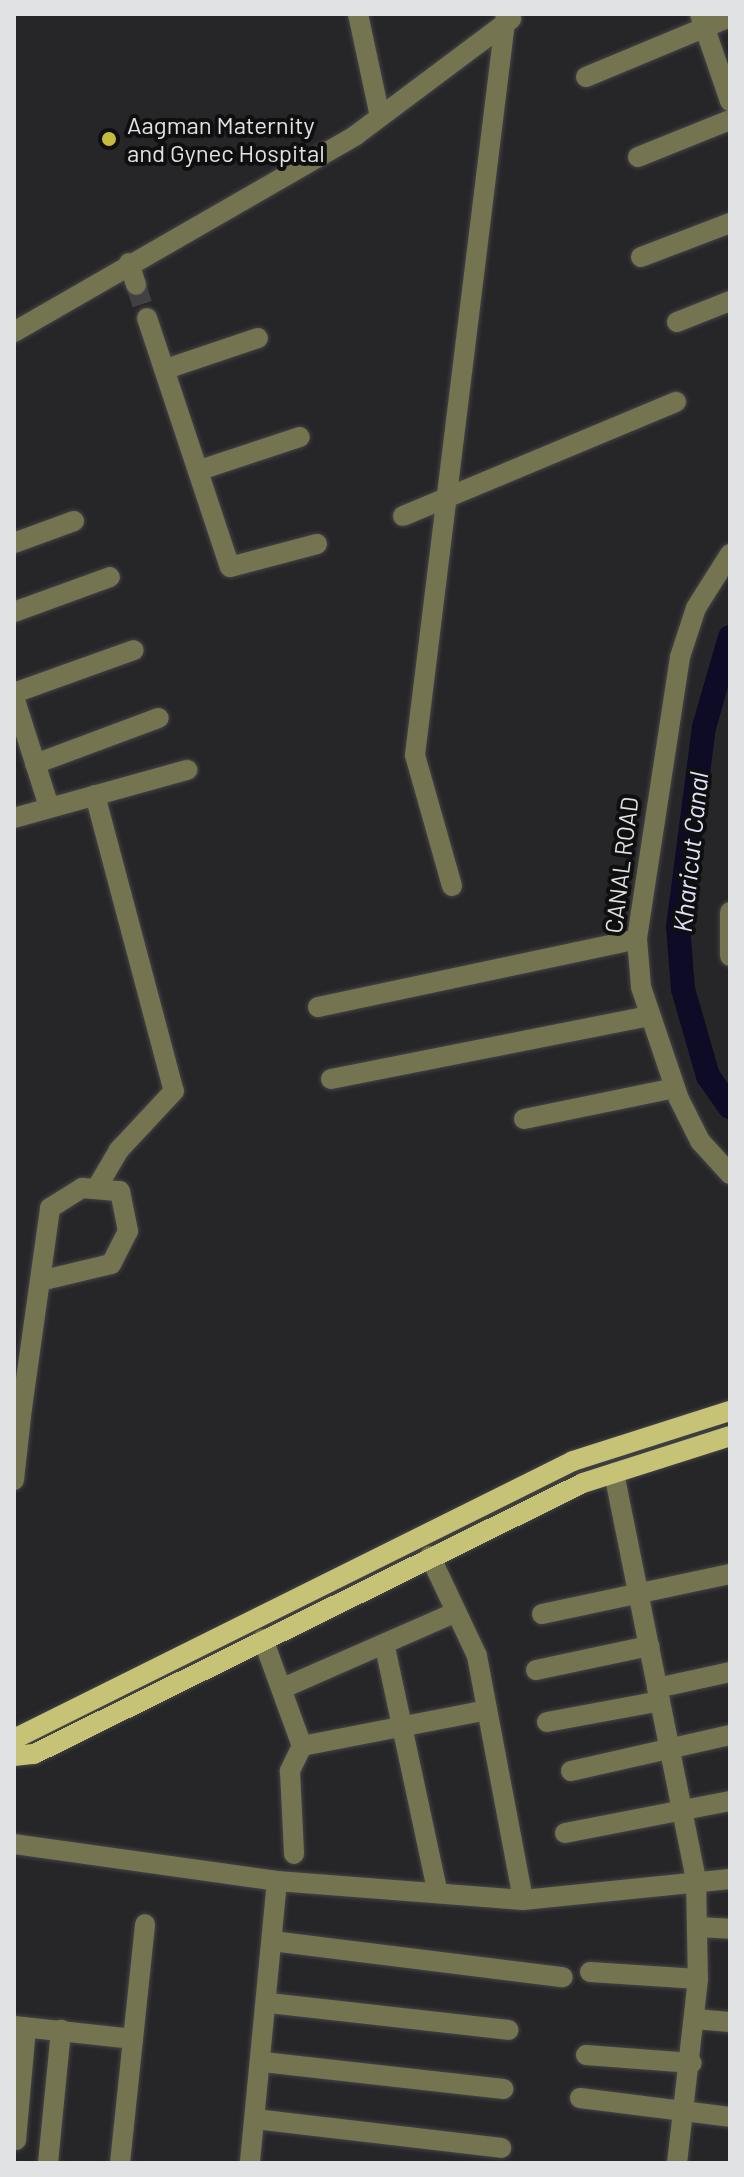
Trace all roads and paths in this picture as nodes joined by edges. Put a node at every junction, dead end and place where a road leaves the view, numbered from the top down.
1 (358, 14) edge
2 (509, 17) edge
3 (730, 17) edge
4 (702, 20) edge
5 (586, 77) dead end
6 (729, 96) edge
7 (380, 117) junction
8 (730, 120) edge
9 (638, 157) dead end
10 (730, 223) edge
11 (641, 257) dead end
12 (129, 263) junction
13 (136, 285) tunnel mouth
14 (730, 301) edge
15 (147, 318) tunnel mouth
16 (677, 322) dead end
17 (14, 332) edge
18 (258, 338) dead end
19 (166, 369) junction
20 (676, 402) dead end
21 (300, 437) dead end
22 (200, 470) junction
23 (446, 498) junction
24 (403, 516) dead end
25 (74, 521) dead end
26 (14, 543) edge
27 (317, 544) dead end
28 (730, 554) edge
29 (110, 577) dead end
30 (14, 612) edge
31 (134, 650) dead end
32 (16, 706) edge
33 (159, 718) dead end
34 (35, 764) junction
35 (187, 770) dead end
36 (95, 795) junction
37 (49, 807) junction
38 (14, 818) edge
39 (452, 886) dead end
40 (730, 912) edge
41 (637, 939) junction
42 (730, 956) edge
43 (318, 1007) dead end
44 (650, 1016) junction
45 (331, 1079) dead end
46 (675, 1088) junction
47 (524, 1119) dead end
48 (730, 1174) edge
49 (96, 1189) junction
50 (40, 1281) junction
51 (730, 1411) edge
52 (730, 1436) edge
53 (614, 1473) junction
54 (14, 1480) edge
55 (430, 1556) junction
56 (730, 1574) edge
57 (638, 1593) junction
58 (456, 1612) junction
59 (542, 1614) dead end
60 (263, 1639) junction
61 (649, 1646) junction
62 (385, 1647) junction
63 (536, 1670) dead end
64 (730, 1672) edge
65 (283, 1688) junction
66 (659, 1694) junction
67 (487, 1710) junction
68 (547, 1722) dead end
69 (403, 1723) junction
70 (730, 1735) edge
71 (14, 1739) edge
72 (302, 1746) junction
73 (670, 1749) junction
74 (14, 1756) edge
75 (571, 1771) dead end
76 (730, 1801) edge
77 (682, 1814) junction
78 (565, 1833) dead end
79 (14, 1844) edge
80 (294, 1854) dead end
81 (696, 1879) junction
82 (730, 1879) edge
83 (277, 1881) junction
84 (437, 1890) junction
85 (523, 1900) junction
86 (145, 1924) dead end
87 (697, 1927) junction
88 (730, 1929) edge
89 (272, 1941) junction
90 (590, 1972) dead end
91 (563, 1977) dead end
92 (698, 1979) junction
93 (269, 2003) junction
94 (695, 2019) junction
95 (730, 2022) edge
96 (20, 2026) edge
97 (61, 2030) junction
98 (508, 2030) dead end
99 (133, 2039) junction
100 (586, 2055) dead end
101 (263, 2062) junction
102 (692, 2063) junction
103 (503, 2089) dead end
104 (580, 2098) dead end
105 (688, 2112) junction
106 (730, 2117) edge
107 (255, 2119) junction
108 (16, 2140) edge
109 (501, 2148) dead end
110 (48, 2163) edge
111 (120, 2163) edge
112 (250, 2163) edge
113 (677, 2163) edge

1 - 7 street
2 - 7 street
2 - 23 street
3 - 4 street
4 - 5 street
4 - 6 street
7 - 12 street
8 - 9 street
10 - 11 street
12 - 13 street
12 - 17 street
14 - 16 street
15 - 19 street
18 - 19 street
19 - 22 street
20 - 23 street
21 - 22 street
22 - 27 street
23 - 24 street
23 - 39 street
25 - 26 street
28 - 41 street, CANAL ROAD
29 - 30 street
31 - 32 street
32 - 34 street
33 - 34 street
34 - 37 street
35 - 36 street
36 - 37 street
36 - 49 street
37 - 38 street
40 - 42 street
41 - 43 street
41 - 44 street, CANAL ROAD
44 - 45 street
44 - 46 street, CANAL ROAD
46 - 47 street
46 - 48 street, CANAL ROAD
49 - 50 street
49 - 50 street
50 - 54 street
51 - 71 main road
52 - 53 main road
53 - 55 main road
53 - 57 street
55 - 58 street
55 - 60 main road
56 - 57 street
57 - 59 street
57 - 61 street
58 - 62 street
58 - 67 street
60 - 65 street
60 - 74 main road
61 - 63 street
61 - 66 street
62 - 65 street
62 - 69 street
64 - 66 street
65 - 72 street
66 - 68 street
66 - 73 street
67 - 69 street
67 - 85 street
69 - 72 street
69 - 84 street
70 - 73 street
72 - 80 street
73 - 75 street
73 - 77 street
76 - 77 street
77 - 78 street
77 - 81 street
79 - 83 street
81 - 82 street
81 - 85 street
81 - 87 street
83 - 84 street
83 - 89 street
84 - 85 street
86 - 99 street
87 - 88 street
87 - 92 street
89 - 91 street
89 - 93 street
90 - 92 street
92 - 94 street
93 - 98 street
93 - 101 street
94 - 95 street
94 - 102 street
96 - 97 street
96 - 108 street
97 - 99 street
97 - 110 street
99 - 111 street
100 - 102 street
101 - 103 street
101 - 107 street
102 - 105 street
104 - 105 street
105 - 106 street
105 - 113 street
107 - 109 street
107 - 112 street

